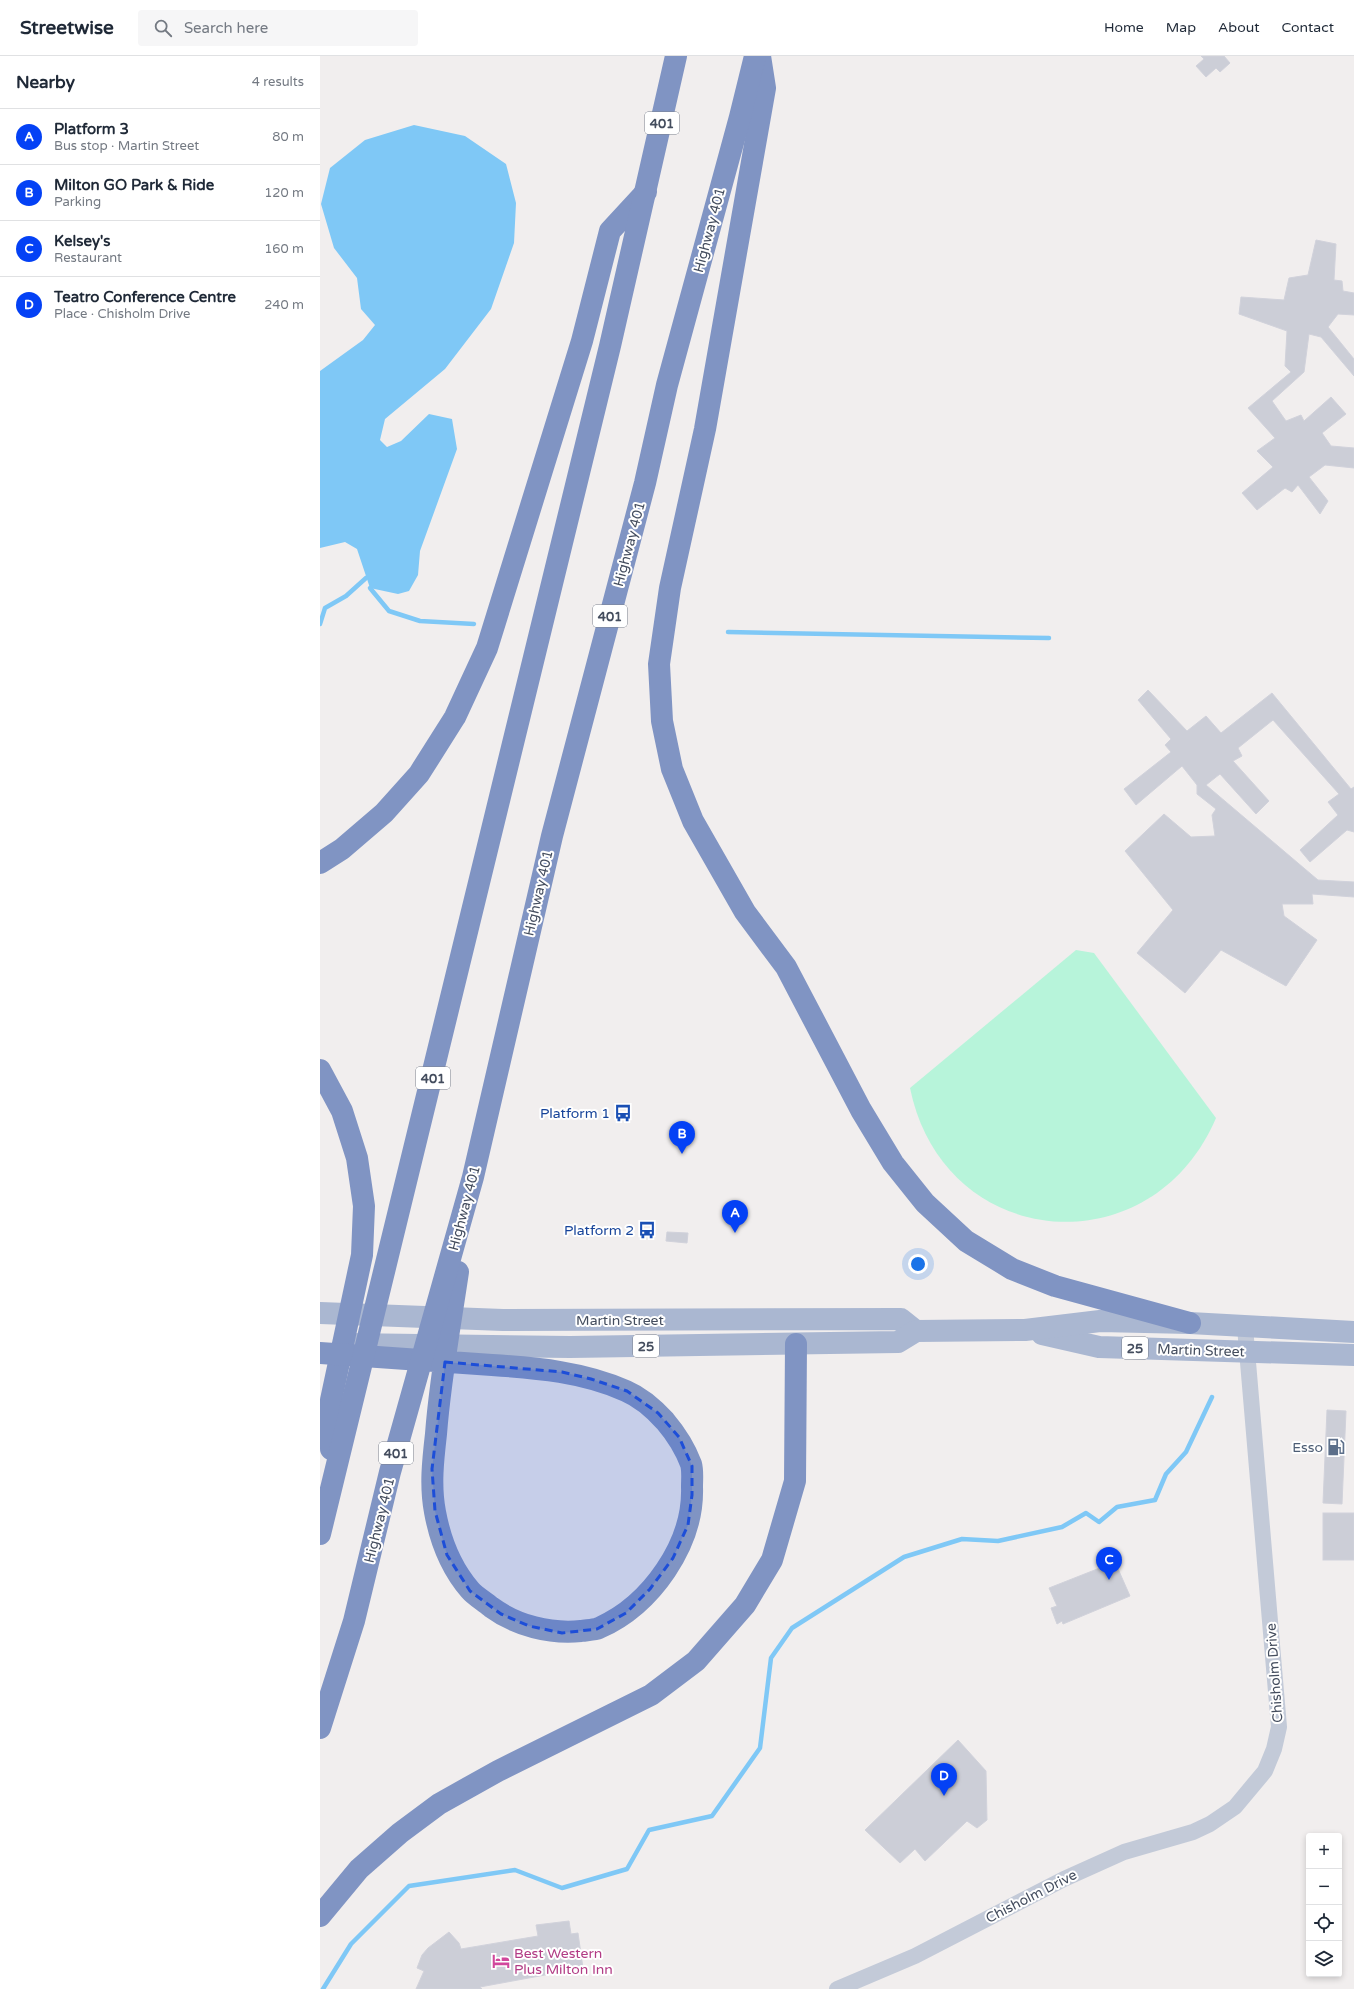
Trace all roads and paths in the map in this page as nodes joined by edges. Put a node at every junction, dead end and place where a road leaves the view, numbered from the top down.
1 (676, 56) edge
2 (755, 56) edge
3 (760, 56) edge
4 (647, 191) junction
5 (320, 863) edge
6 (320, 1070) edge
7 (473, 1178) junction
8 (320, 1313) edge
9 (1190, 1323) junction
10 (1245, 1327) junction
11 (1025, 1330) junction
12 (916, 1331) junction
13 (1354, 1332) edge
14 (320, 1343) edge
15 (796, 1344) junction
16 (1247, 1352) junction
17 (320, 1353) edge
18 (494, 1355) junction
19 (1354, 1355) edge
20 (331, 1483) junction
21 (320, 1534) edge
22 (320, 1728) edge
23 (320, 1916) edge
24 (837, 1989) edge

1 - 4 highway, 401
2 - 7 highway, Highway 401 / 401
3 - 9 highway
4 - 5 highway
4 - 20 highway, 401
6 - 20 highway
7 - 18 highway
7 - 22 highway, Highway 401 / 401
8 - 12 main road, Martin Street / 25
9 - 10 main road, Martin Street / 25
9 - 11 main road, Martin Street / 25
10 - 13 main road, Martin Street / 25
10 - 16 street, Chisholm Drive
11 - 12 main road, Martin Street / 25
11 - 16 main road, Martin Street / 25
12 - 15 main road, Martin Street / 25
14 - 18 main road, Martin Street / 25
15 - 18 main road, Martin Street / 25
15 - 23 highway
16 - 19 main road, Martin Street / 25
16 - 24 street, Chisholm Drive
17 - 18 highway
20 - 21 highway, 401

